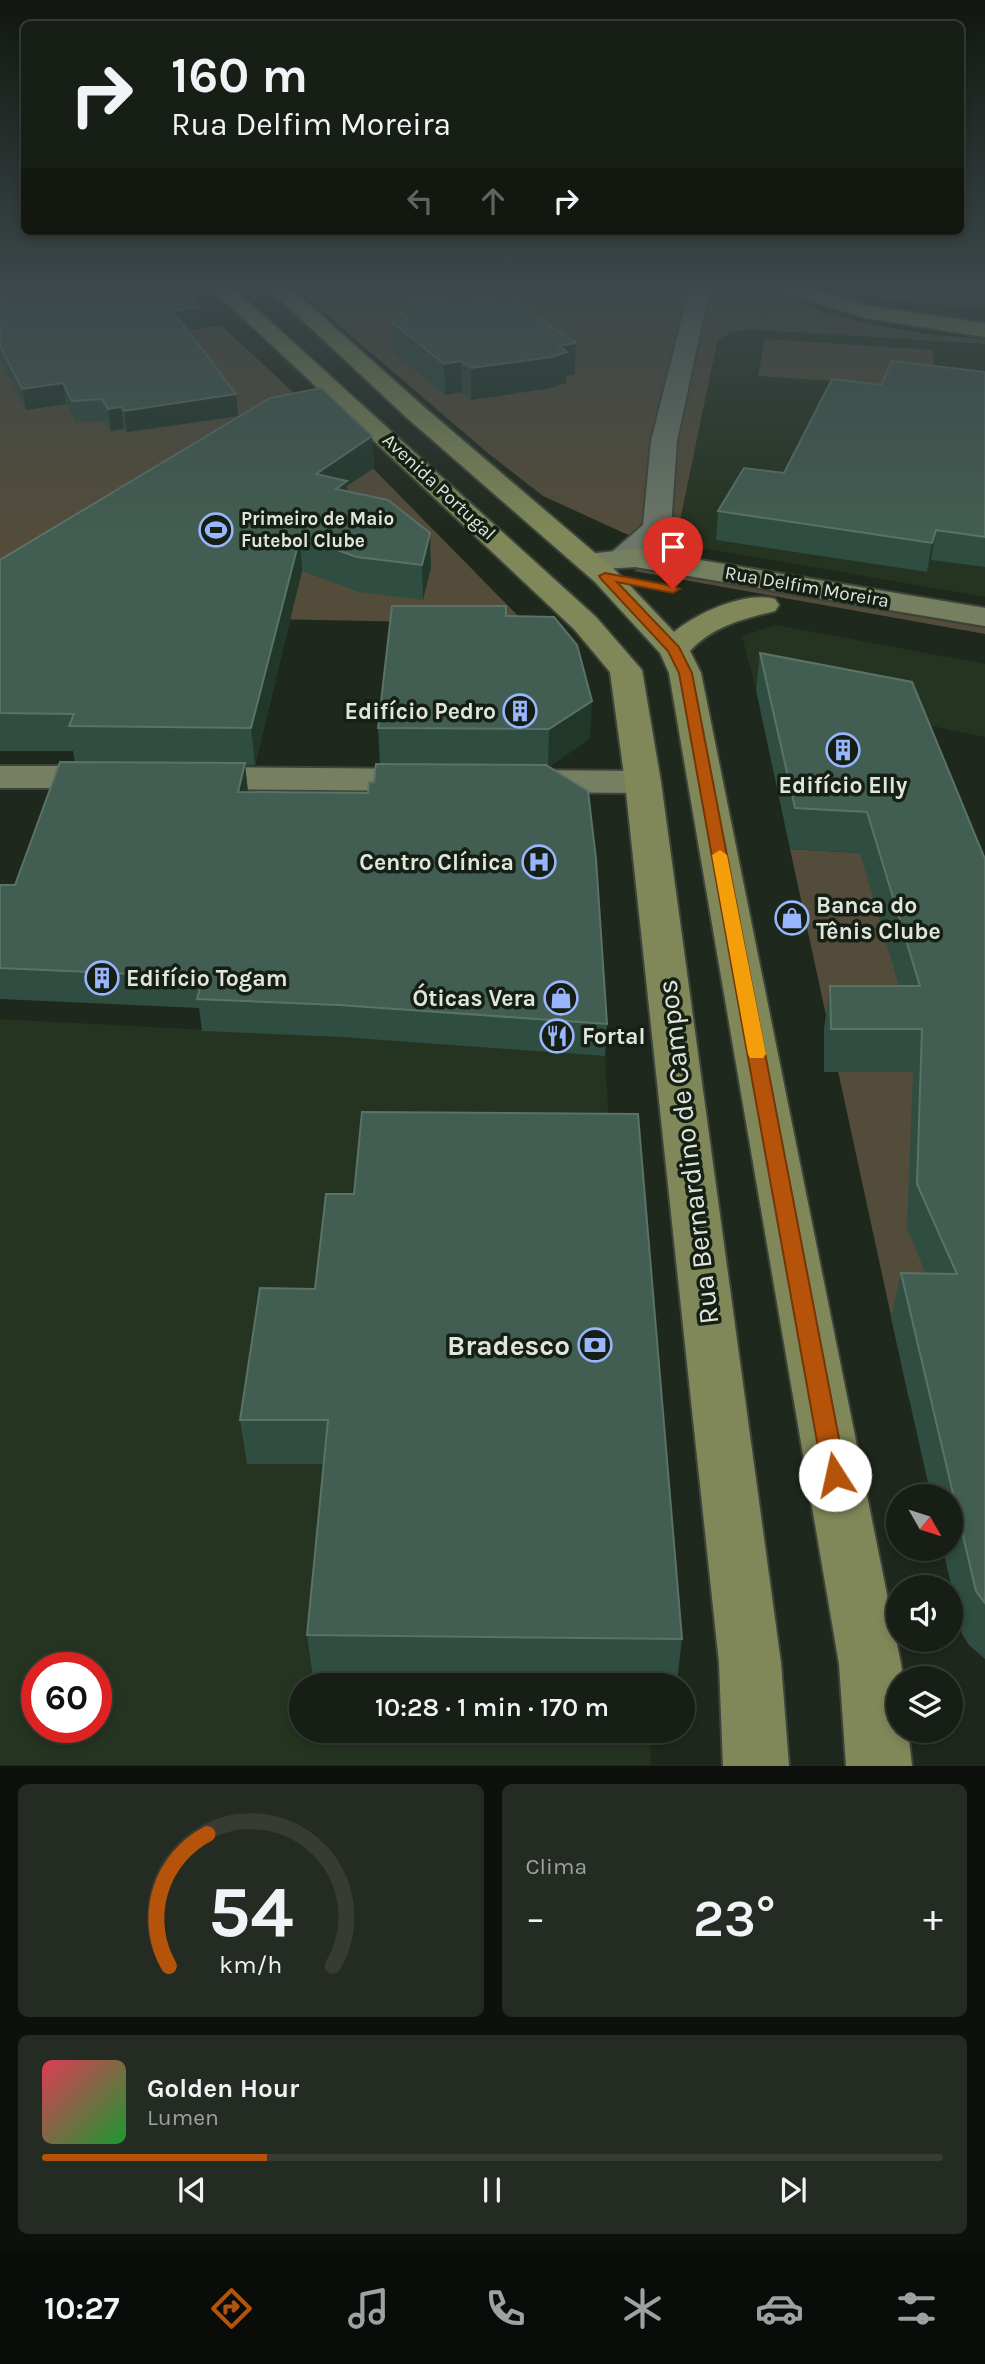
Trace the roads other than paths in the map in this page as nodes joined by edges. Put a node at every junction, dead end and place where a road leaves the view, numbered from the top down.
1 (310, 368) edge
2 (367, 368) edge
3 (680, 368) edge
4 (604, 565) junction
5 (534, 577) junction
6 (764, 605) junction
7 (985, 617) edge
8 (985, 645) edge
9 (674, 650) junction
10 (2, 780) edge
11 (643, 782) junction
12 (756, 1766) edge
13 (878, 1766) edge

1 - 5 main road, Avenida Portugal
2 - 4 main road, Avenida Portugal
3 - 4 street
4 - 5 main road
4 - 6 main road, Rua Delfim Moreira
4 - 7 main road, Rua Delfim Moreira
4 - 9 main road
5 - 11 main road, Rua Bernardino de Campos
6 - 8 main road, Rua Delfim Moreira
6 - 9 main road
9 - 13 main road
10 - 11 main road
11 - 12 main road, Rua Bernardino de Campos

